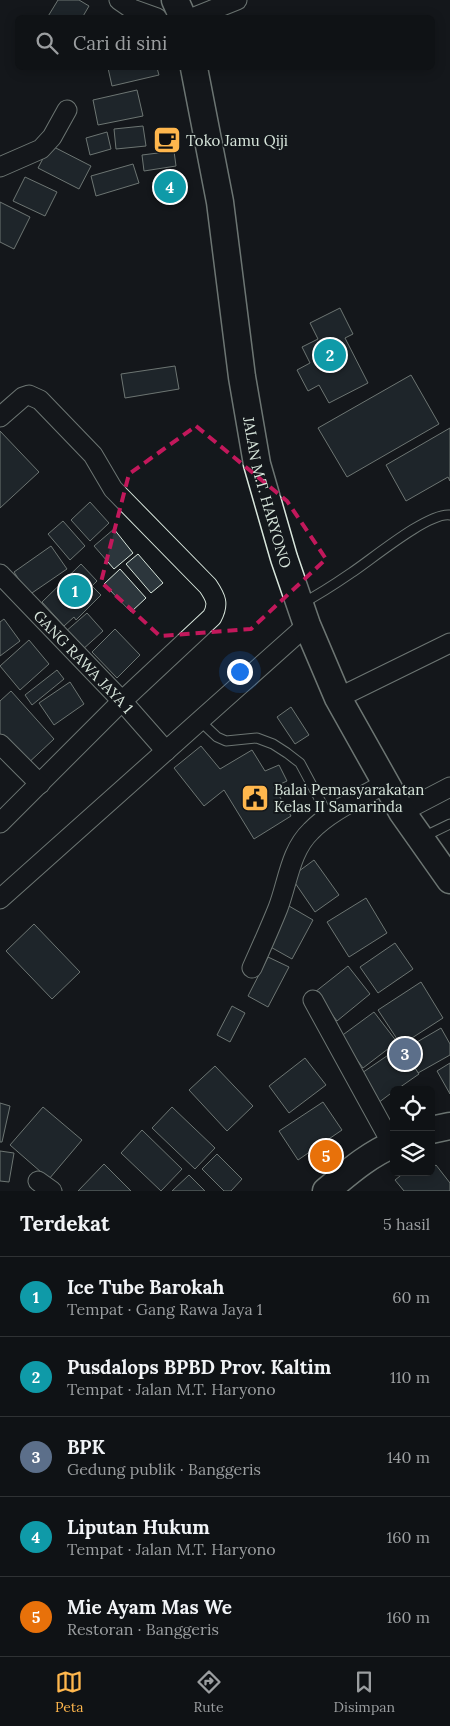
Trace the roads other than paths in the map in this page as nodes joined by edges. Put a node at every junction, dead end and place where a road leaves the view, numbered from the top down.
1 (119, 0) edge
2 (175, 0) edge
3 (237, 0) edge
4 (149, 15) edge
5 (182, 15) edge
6 (200, 15) edge
7 (194, 70) edge
8 (67, 110) dead end
9 (0, 168) edge
10 (0, 416) edge
11 (450, 515) edge
12 (0, 574) edge
13 (304, 615) junction
14 (450, 643) edge
15 (338, 698) junction
16 (122, 701) junction
17 (200, 721) junction
18 (0, 744) edge
19 (166, 751) junction
20 (386, 783) junction
21 (40, 784) junction
22 (450, 787) edge
23 (402, 812) junction
24 (329, 817) junction
25 (0, 823) edge
26 (450, 824) edge
27 (421, 838) junction
28 (450, 880) edge
29 (0, 899) edge
30 (252, 968) dead end
31 (313, 1000) dead end
32 (450, 1126) edge
33 (435, 1129) edge
34 (390, 1139) edge
35 (390, 1146) edge
36 (326, 1191) edge

1 - 4 street
2 - 5 main road
3 - 6 street
7 - 13 main road, JALAN M.T. HARYONO
8 - 9 street
10 - 16 street
11 - 13 lane
12 - 16 street, GANG RAWA JAYA 1
13 - 15 main road, JALAN M.T. HARYONO
13 - 17 street
14 - 15 street
15 - 20 main road, JALAN M.T. HARYONO
16 - 19 street, GANG RAWA JAYA 1
16 - 21 street
17 - 19 street
17 - 24 lane
18 - 21 street
19 - 29 street
20 - 23 main road, JALAN M.T. HARYONO
20 - 24 street
21 - 25 street
22 - 23 street
23 - 27 main road, JALAN M.T. HARYONO
24 - 30 street
26 - 27 lane
27 - 28 main road, JALAN M.T. HARYONO
31 - 34 street
32 - 33 main road
35 - 36 main road

